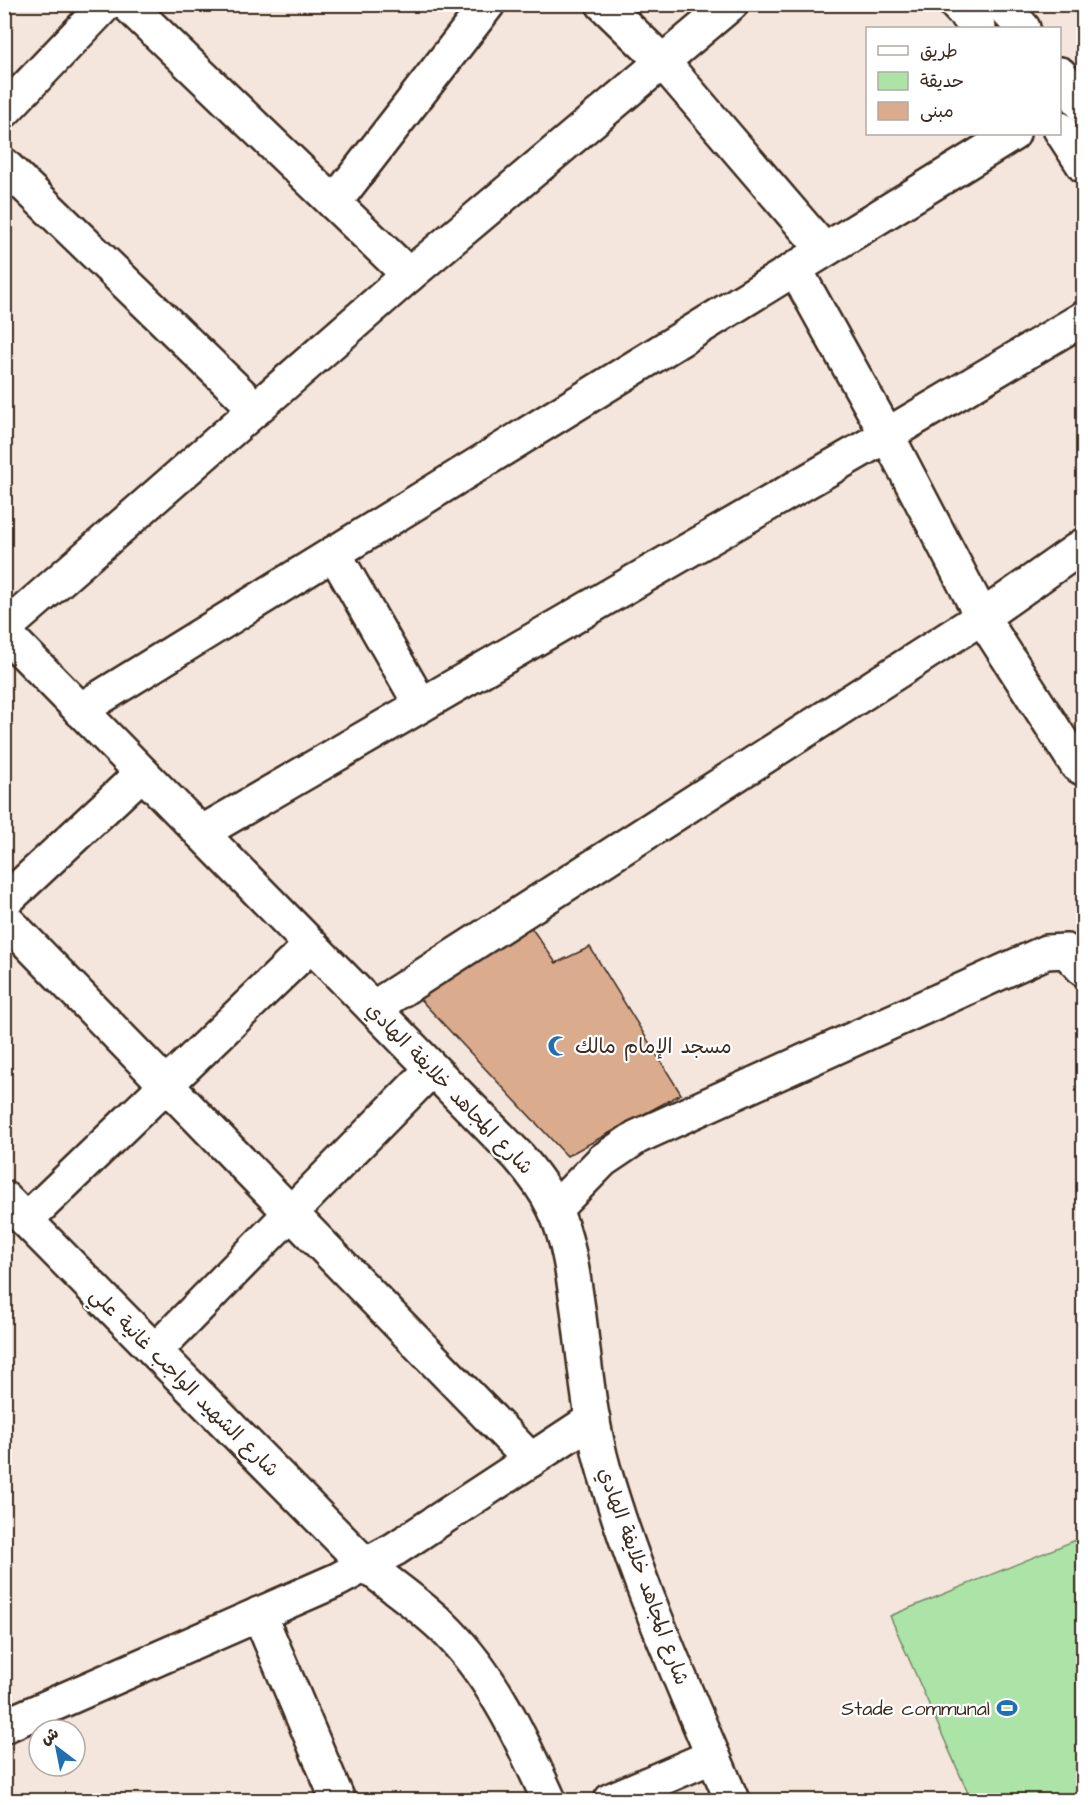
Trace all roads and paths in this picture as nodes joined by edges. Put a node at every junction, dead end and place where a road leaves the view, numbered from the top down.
1 (106, 4) edge
2 (127, 4) edge
3 (488, 4) edge
4 (603, 4) edge
5 (731, 4) edge
6 (956, 4) edge
7 (1001, 4) edge
8 (978, 27) edge
9 (1022, 27) edge
10 (662, 61) junction
11 (1061, 77) edge
12 (1083, 107) edge
13 (4, 111) edge
14 (1061, 132) edge
15 (1011, 135) edge
16 (4, 165) edge
17 (1083, 166) edge
18 (334, 203) junction
19 (824, 250) junction
20 (795, 268) junction
21 (409, 275) junction
22 (1083, 318) edge
23 (256, 409) junction
24 (887, 435) junction
25 (1083, 545) edge
26 (334, 553) junction
27 (982, 617) junction
28 (4, 631) edge
29 (421, 705) junction
30 (80, 710) junction
31 (1083, 769) edge
32 (142, 773) junction
33 (201, 833) junction
34 (4, 902) edge
35 (4, 918) edge
36 (311, 945) junction
37 (1083, 970) edge
38 (373, 1008) junction
39 (432, 1069) junction
40 (166, 1084) junction
41 (15, 1209) edge
42 (555, 1209) junction
43 (291, 1213) junction
44 (155, 1351) junction
45 (593, 1419) junction
46 (531, 1460) junction
47 (366, 1565) junction
48 (259, 1614) junction
49 (4, 1726) edge
50 (713, 1756) junction
51 (338, 1800) edge
52 (549, 1800) edge
53 (611, 1800) edge
54 (732, 1800) edge

1 - 13 street
2 - 18 street
3 - 18 street
4 - 10 street
5 - 10 street
6 - 8 street
7 - 9 street
10 - 19 street
10 - 21 street
11 - 12 street
14 - 17 street
15 - 19 street
16 - 23 street
18 - 21 street
19 - 20 street
20 - 24 street
20 - 26 street
21 - 23 street
22 - 24 street
23 - 28 street
24 - 27 street
24 - 29 street
25 - 27 street
26 - 29 street
26 - 30 street
27 - 31 street
27 - 38 street
28 - 30 street, شارع المجاهد خلايفة الهادي
29 - 33 street
30 - 32 street, شارع المجاهد خلايفة الهادي
32 - 33 street, شارع المجاهد خلايفة الهادي
32 - 34 street
33 - 36 street, شارع المجاهد خلايفة الهادي
35 - 40 street
36 - 38 street, شارع المجاهد خلايفة الهادي
36 - 40 street
37 - 42 street
38 - 39 street, شارع المجاهد خلايفة الهادي
39 - 42 street, شارع المجاهد خلايفة الهادي
39 - 43 street
40 - 41 street
40 - 43 street
41 - 44 street, شارع الشهيد الواجب غانية علي
42 - 45 street, شارع المجاهد خلايفة الهادي
43 - 44 street
43 - 46 street
44 - 47 street, شارع الشهيد الواجب غانية علي
45 - 46 street
45 - 50 street, شارع المجاهد خلايفة الهادي
46 - 47 street
47 - 48 street
47 - 52 street, شارع الشهيد الواجب غانية علي
48 - 49 street
48 - 51 street
50 - 53 street
50 - 54 street, شارع المجاهد خلايفة الهادي

